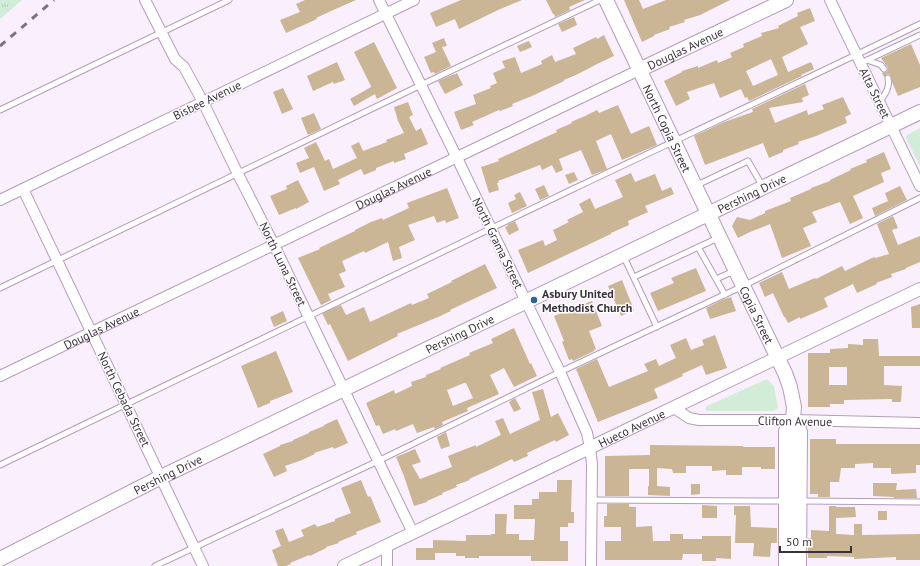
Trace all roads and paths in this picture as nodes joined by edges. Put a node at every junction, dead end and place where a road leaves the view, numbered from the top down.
1 (145, 0) edge
2 (229, 0) edge
3 (379, 0) edge
4 (414, 0) edge
5 (600, 0) edge
6 (606, 0) edge
7 (786, 0) edge
8 (830, 0) edge
9 (385, 14) junction
10 (920, 24) edge
11 (162, 32) junction
12 (920, 35) edge
13 (861, 60) junction
14 (884, 69) dead end
15 (639, 70) junction
16 (888, 78) dead end
17 (421, 85) junction
18 (203, 102) junction
19 (880, 102) junction
20 (0, 110) edge
21 (920, 112) edge
22 (891, 126) junction
23 (673, 142) junction
24 (457, 158) junction
25 (238, 174) junction
26 (695, 186) junction
27 (920, 186) edge
28 (763, 187) junction
29 (23, 189) junction
30 (920, 198) edge
31 (0, 200) edge
32 (708, 214) junction
33 (491, 228) junction
34 (719, 237) junction
35 (274, 245) junction
36 (698, 247) junction
37 (623, 254) junction
38 (57, 260) junction
39 (736, 271) junction
40 (634, 277) junction
41 (716, 279) junction
42 (743, 286) junction
43 (0, 288) edge
44 (920, 289) edge
45 (725, 295) junction
46 (526, 301) junction
47 (308, 316) junction
48 (657, 327) junction
49 (92, 333) junction
50 (778, 358) junction
51 (560, 372) junction
52 (0, 376) edge
53 (344, 389) junction
54 (126, 404) junction
55 (674, 408) junction
56 (794, 420) junction
57 (920, 423) edge
58 (590, 448) junction
59 (378, 461) junction
60 (0, 465) edge
61 (161, 477) junction
62 (591, 500) junction
63 (786, 501) junction
64 (800, 501) junction
65 (920, 502) edge
66 (413, 533) junction
67 (387, 545) junction
68 (194, 547) junction
69 (0, 559) edge
70 (155, 566) edge
71 (203, 566) edge
72 (344, 566) edge
73 (388, 566) edge
74 (591, 566) edge
75 (786, 566) edge
76 (799, 566) edge

1 - 11 street, North Luna Street
2 - 11 lane
3 - 9 street, North Grama Street
4 - 9 street, Bisbee Avenue
5 - 17 lane
6 - 15 main road, North Copia Street
7 - 15 main road, Douglas Avenue
8 - 13 street, Alta Street
9 - 17 street, North Grama Street
9 - 18 street, Bisbee Avenue
10 - 13 lane
11 - 18 street, North Luna Street
11 - 20 lane
12 - 13 lane
13 - 14 lane
13 - 19 street, Alta Street
13 - 23 lane
15 - 23 main road, North Copia Street
15 - 24 street, Douglas Avenue
16 - 19 lane
17 - 24 street, North Grama Street
17 - 25 lane
18 - 25 street, North Luna Street
18 - 29 street, Bisbee Avenue
19 - 22 street, Alta Street
21 - 22 main road, Pershing Drive
22 - 27 street, Alta Street
22 - 28 main road, Pershing Drive
23 - 26 main road, North Copia Street
23 - 33 lane
24 - 33 street, North Grama Street
24 - 35 street, Douglas Avenue
25 - 35 street, North Luna Street
25 - 38 lane
26 - 28 lane
26 - 32 main road, North Copia Street
28 - 32 main road, Pershing Drive
29 - 31 street, Bisbee Avenue
29 - 38 street, North Cebada Street
30 - 42 lane
32 - 34 main road, Copia Street
32 - 37 main road, Pershing Drive
33 - 46 street, North Grama Street
33 - 47 lane
34 - 36 lane
34 - 39 main road, Copia Street
35 - 47 street, North Luna Street
35 - 49 street, Douglas Avenue
36 - 40 lane
36 - 41 lane
37 - 40 lane
37 - 46 main road, Pershing Drive
38 - 43 lane
38 - 49 street, North Cebada Street
39 - 41 lane
39 - 42 main road, Copia Street
40 - 48 lane
41 - 45 lane
42 - 45 lane
42 - 50 main road, Copia Street
44 - 50 street, Hueco Avenue
45 - 48 lane
46 - 51 street, North Grama Street
46 - 53 main road, Pershing Drive
47 - 53 street, North Luna Street
47 - 54 lane
48 - 51 lane
49 - 52 street, Douglas Avenue
49 - 54 street, North Cebada Street
50 - 55 street, Hueco Avenue
50 - 56 main road, Copia Street
51 - 58 street, North Grama Street
51 - 59 lane
53 - 59 street, North Luna Street
53 - 61 main road, Pershing Drive
54 - 60 lane
54 - 61 street, North Cebada Street
55 - 56 street, Clifton Avenue
55 - 58 street, Hueco Avenue
56 - 57 street, Clifton Avenue
56 - 63 main road, Copia Street
56 - 64 main road, Copia Street
58 - 62 street, North Grama Street
58 - 66 street, Hueco Avenue
59 - 66 street, North Luna Street
59 - 68 lane
61 - 68 street, North Cebada Street
61 - 69 main road, Pershing Drive
62 - 63 lane
62 - 74 street, North Grama Street
63 - 75 main road, Copia Street
64 - 65 lane
64 - 76 main road, Copia Street
66 - 67 street, Hueco Avenue
67 - 72 street, Hueco Avenue
67 - 73 street
68 - 70 lane
68 - 71 street, North Cebada Street

